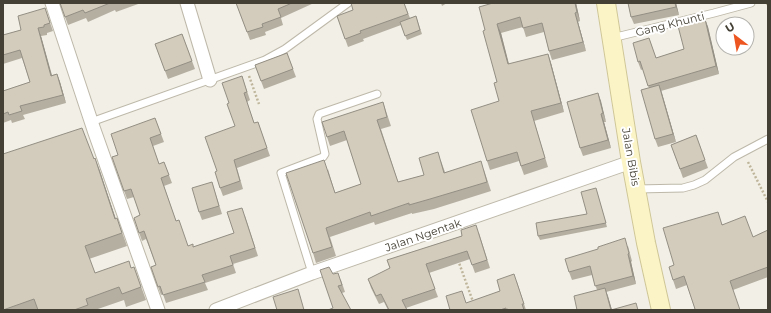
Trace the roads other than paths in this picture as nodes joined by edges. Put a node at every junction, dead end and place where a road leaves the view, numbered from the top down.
1 (52, 3) edge
2 (188, 3) edge
3 (348, 3) edge
4 (606, 3) edge
5 (751, 3) edge
6 (612, 38) junction
7 (210, 80) junction
8 (377, 94) dead end
9 (92, 126) junction
10 (79, 135) edge
11 (768, 139) edge
12 (631, 162) junction
13 (636, 189) junction
14 (312, 273) junction
15 (224, 309) edge
16 (158, 310) edge
17 (661, 310) edge

1 - 9 street
2 - 7 street
3 - 7 lane
4 - 6 main road, Jalan Bibis
5 - 6 lane, Gang Khunti
6 - 12 main road, Jalan Bibis
7 - 9 lane
8 - 14 lane
9 - 10 street
9 - 16 street
11 - 13 lane
12 - 13 main road, Jalan Bibis
12 - 14 street, Jalan Ngentak
13 - 17 main road, Jalan Bibis
14 - 15 street, Jalan Ngentak

